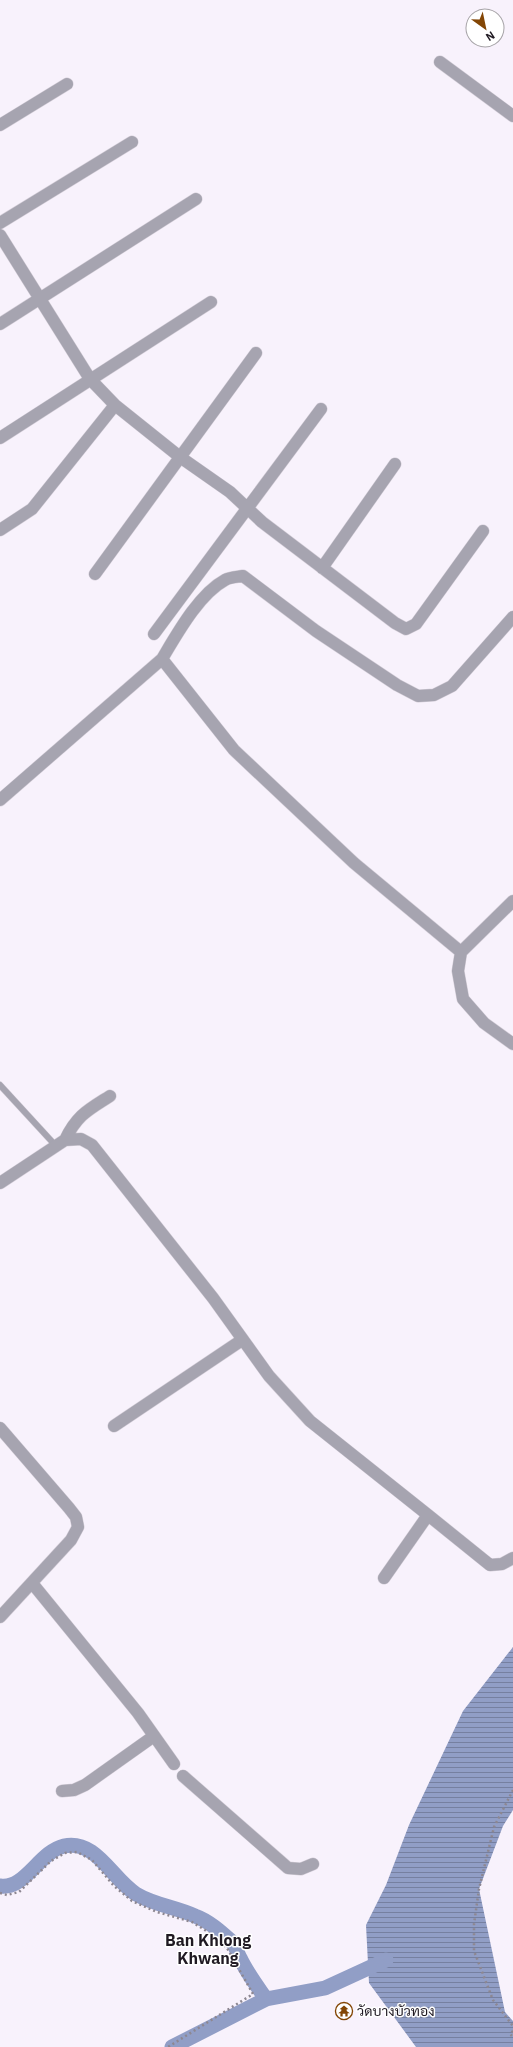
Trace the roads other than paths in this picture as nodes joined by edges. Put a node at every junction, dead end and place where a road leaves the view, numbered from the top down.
1 (440, 62) dead end
2 (67, 84) dead end
3 (513, 116) edge
4 (0, 125) edge
5 (132, 142) dead end
6 (196, 199) dead end
7 (0, 223) edge
8 (0, 235) edge
9 (39, 299) junction
10 (211, 302) dead end
11 (0, 324) edge
12 (256, 353) dead end
13 (90, 379) junction
14 (115, 405) junction
15 (321, 409) dead end
16 (0, 438) edge
17 (180, 457) junction
18 (395, 464) dead end
19 (247, 508) junction
20 (0, 530) edge
21 (483, 531) dead end
22 (322, 568) junction
23 (95, 574) dead end
24 (513, 617) edge
25 (154, 634) dead end
26 (162, 659) junction
27 (0, 800) edge
28 (513, 901) edge
29 (461, 952) junction
30 (513, 1044) edge
31 (0, 1084) edge
32 (110, 1096) dead end
33 (61, 1143) junction
34 (0, 1183) edge
35 (242, 1340) junction
36 (114, 1426) dead end
37 (0, 1428) edge
38 (428, 1515) junction
39 (513, 1558) edge
40 (384, 1578) dead end
41 (32, 1582) junction
42 (1, 1615) edge
43 (154, 1736) junction
44 (174, 1764) dead end
45 (183, 1776) dead end
46 (62, 1792) dead end
47 (313, 1864) dead end

1 - 3 street
2 - 4 street
5 - 7 street
6 - 9 street
8 - 9 street
9 - 11 street
9 - 13 street
10 - 13 street
12 - 17 street
13 - 14 street
13 - 16 street
14 - 17 street
14 - 20 street
15 - 19 street
17 - 19 street
17 - 23 street
18 - 22 street
19 - 22 street
19 - 25 street
21 - 22 street
24 - 26 street
26 - 27 street
26 - 29 street
28 - 29 street
29 - 30 street
31 - 33 lane
32 - 33 street
33 - 34 street
33 - 35 street
35 - 36 street
35 - 38 street
37 - 41 street
38 - 39 street
38 - 40 street
41 - 42 street
41 - 43 street
43 - 44 street
43 - 46 street
45 - 47 street

